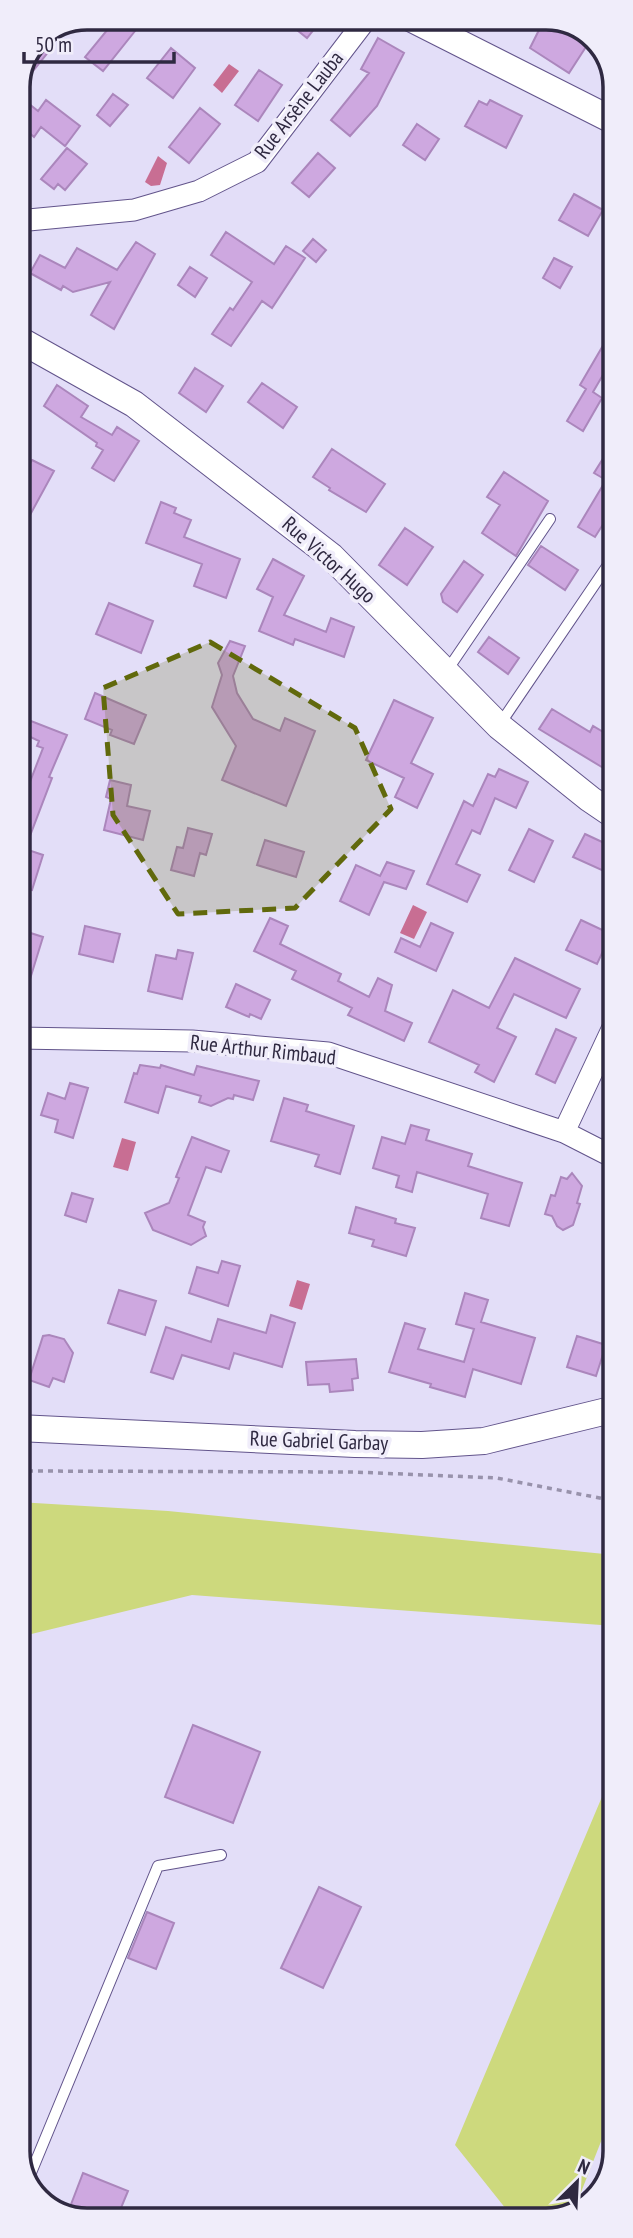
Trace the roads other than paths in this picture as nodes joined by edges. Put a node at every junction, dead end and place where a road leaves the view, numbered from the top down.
1 (358, 30) edge
2 (434, 30) edge
3 (603, 113) edge
4 (30, 219) edge
5 (30, 346) edge
6 (550, 519) dead end
7 (603, 572) edge
8 (446, 672) junction
9 (499, 726) junction
10 (603, 808) edge
11 (30, 1038) edge
12 (603, 1049) edge
13 (564, 1132) junction
14 (603, 1152) edge
15 (603, 1412) edge
16 (30, 1429) edge
17 (221, 1855) dead end
18 (33, 2168) edge

1 - 4 street, Rue Arsène Lauba
2 - 3 street
5 - 8 street, Rue Victor Hugo
6 - 8 lane
7 - 9 lane
8 - 9 street, Rue Victor Hugo
9 - 10 street, Rue Victor Hugo
11 - 13 street, Rue Arthur Rimbaud
12 - 13 street
13 - 14 street, Rue Arthur Rimbaud
15 - 16 street, Rue Gabriel Garbay
17 - 18 lane

